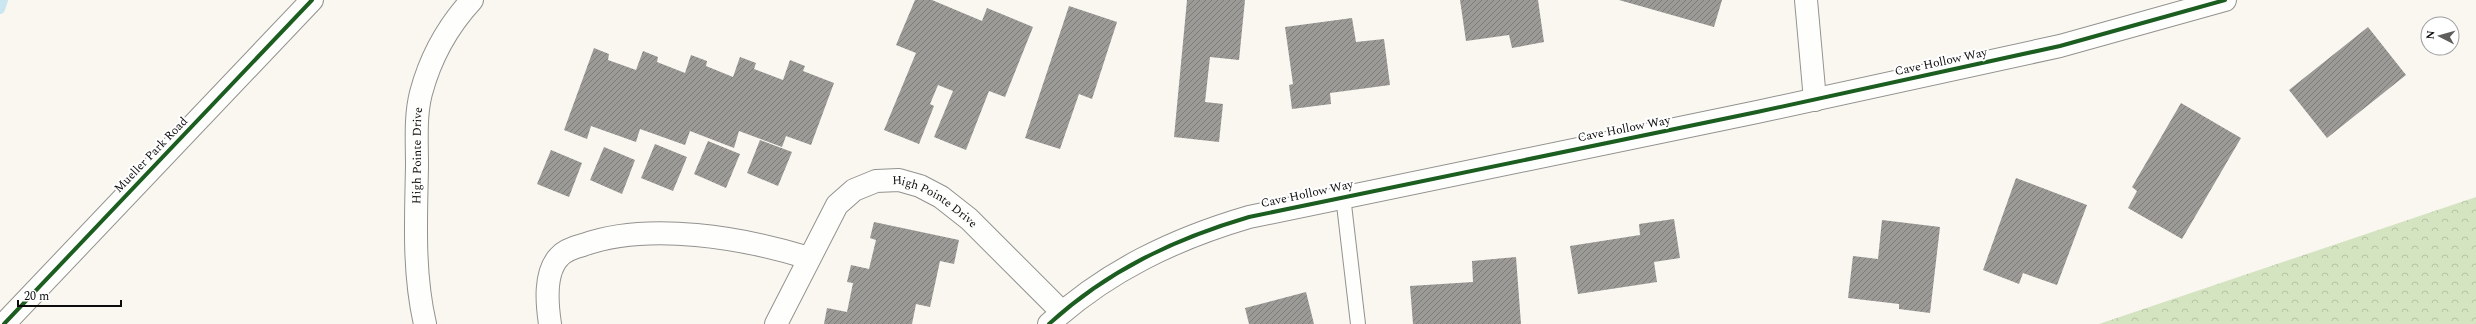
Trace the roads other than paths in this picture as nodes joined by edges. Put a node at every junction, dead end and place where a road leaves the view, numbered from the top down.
1 (312, 0) edge
2 (472, 0) edge
3 (1806, 0) edge
4 (2225, 0) edge
5 (1815, 100) junction
6 (1343, 196) junction
7 (809, 258) junction
8 (1056, 318) edge
9 (4, 324) edge
10 (425, 324) edge
11 (550, 324) edge
12 (776, 324) edge
13 (1358, 324) edge

1 - 9 street, Mueller Park Road
2 - 10 street, High Pointe Drive
3 - 5 street
4 - 5 street, Cave Hollow Way
5 - 6 street, Cave Hollow Way
6 - 8 street, Cave Hollow Way
6 - 13 lane
7 - 8 street, High Pointe Drive
7 - 11 street
7 - 12 street, High Pointe Drive

